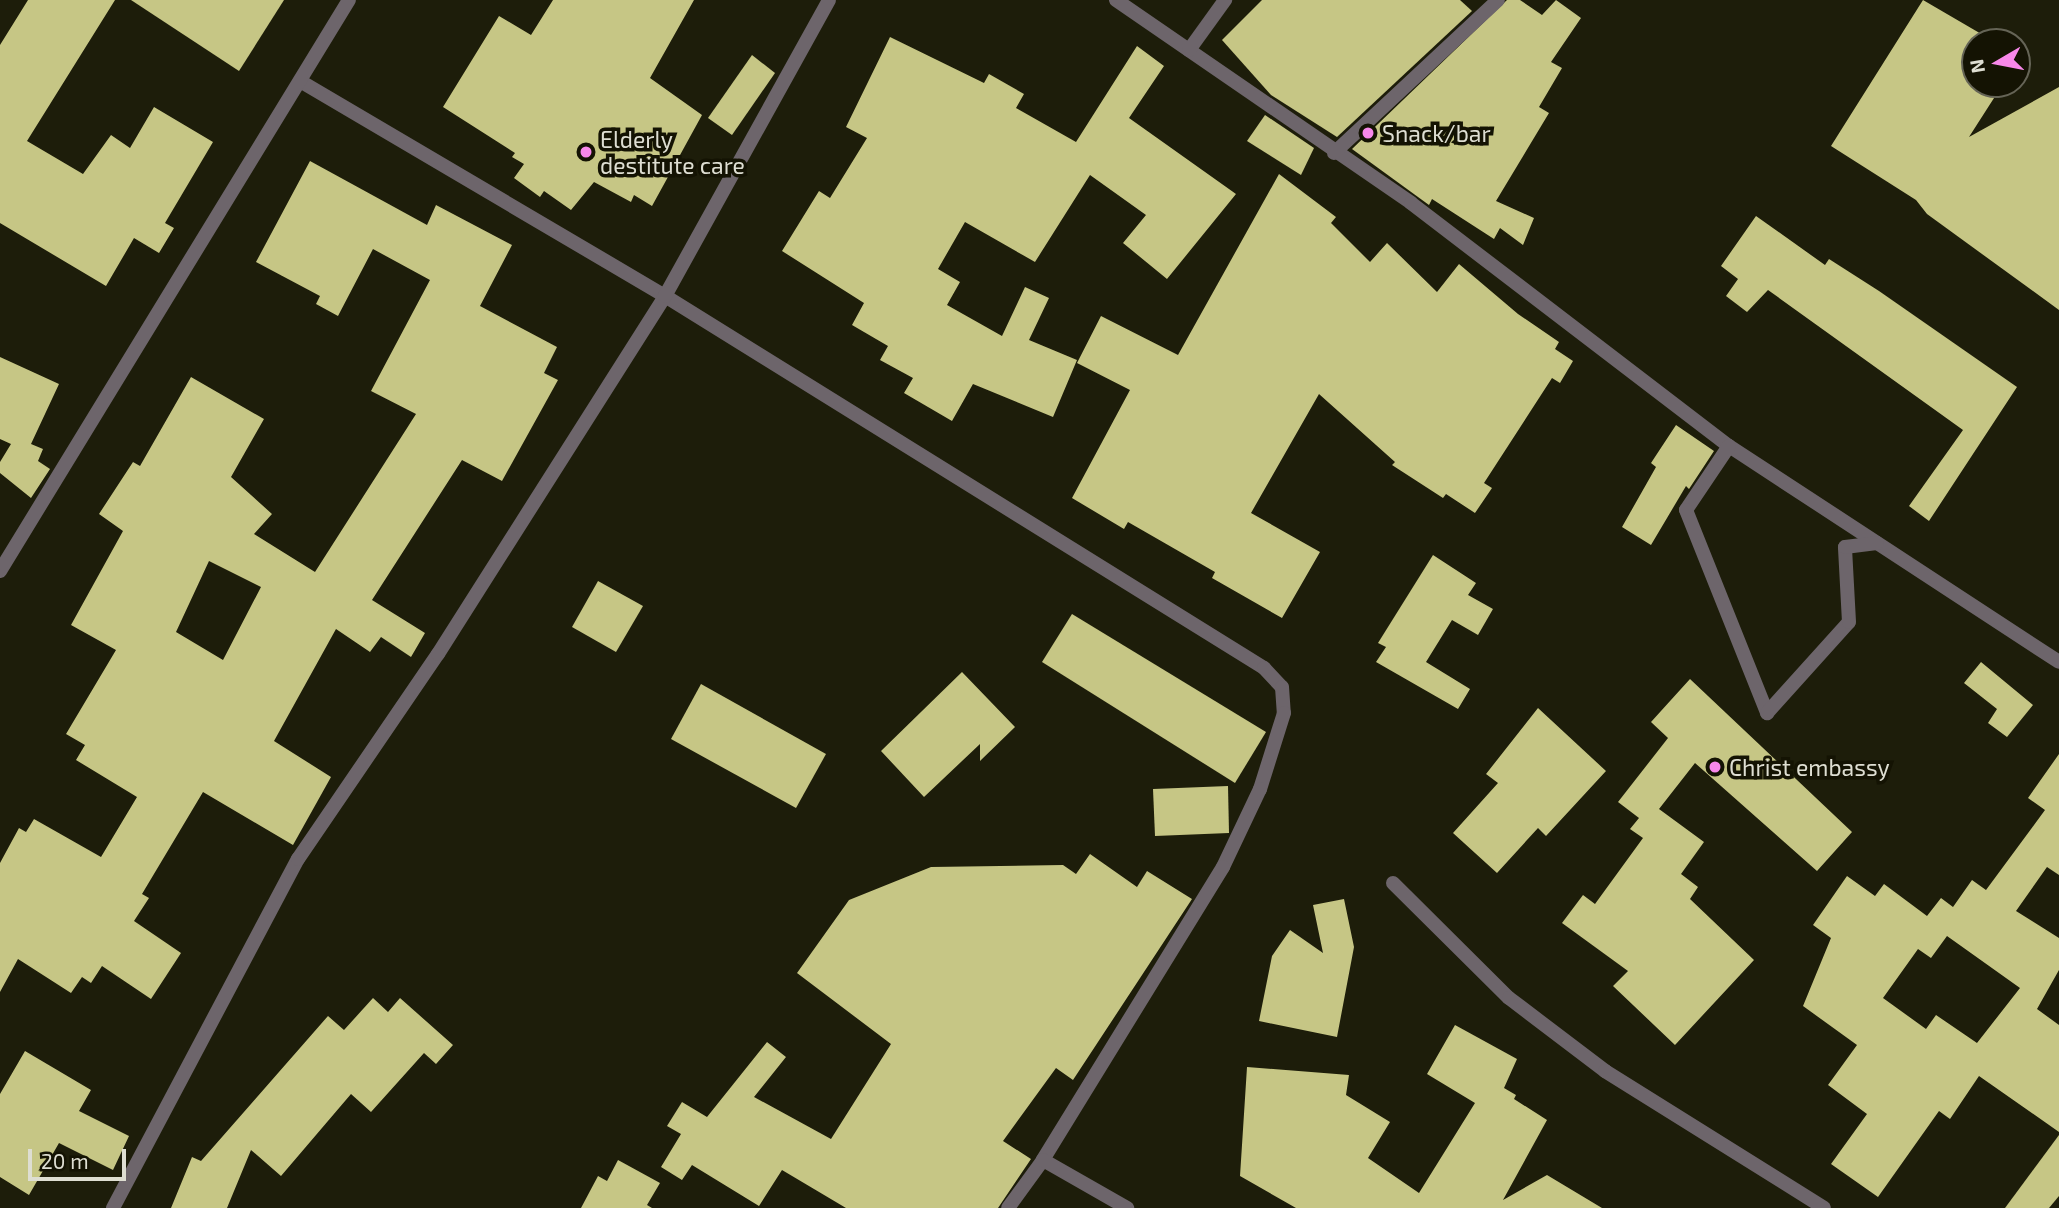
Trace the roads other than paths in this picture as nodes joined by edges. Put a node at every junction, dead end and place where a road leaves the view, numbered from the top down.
1 (349, 0) edge
2 (829, 0) edge
3 (1116, 0) edge
4 (1225, 0) edge
5 (1498, 0) edge
6 (1189, 50) junction
7 (300, 81) junction
8 (1334, 153) junction
9 (665, 296) junction
10 (1729, 446) junction
11 (1877, 543) junction
12 (0, 571) edge
13 (2059, 662) edge
14 (1393, 883) dead end
15 (1044, 1160) junction
16 (113, 1208) edge
17 (1008, 1208) edge
18 (1127, 1208) edge
19 (1824, 1208) edge

1 - 7 street
2 - 9 street
3 - 6 street
4 - 6 street
5 - 8 street
6 - 8 street
7 - 9 street
7 - 12 street
8 - 10 street
9 - 15 street
9 - 16 street
10 - 11 street
10 - 11 street
11 - 13 street
14 - 19 street
15 - 17 street
15 - 18 street

